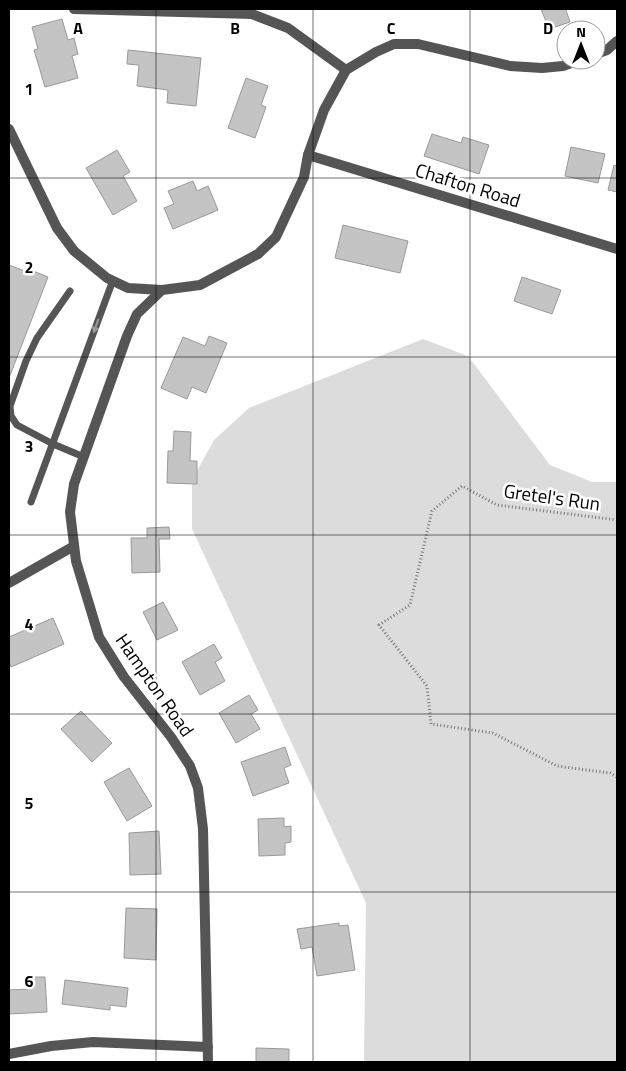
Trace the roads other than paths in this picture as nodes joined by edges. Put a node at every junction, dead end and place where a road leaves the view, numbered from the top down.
1 (74, 9) edge
2 (617, 41) edge
3 (606, 50) edge
4 (556, 66) edge
5 (346, 70) junction
6 (9, 128) edge
7 (308, 155) junction
8 (617, 249) edge
9 (113, 280) junction
10 (70, 290) dead end
11 (162, 290) junction
12 (53, 444) junction
13 (84, 457) junction
14 (31, 502) dead end
15 (74, 546) junction
16 (9, 583) edge
17 (208, 1047) junction
18 (9, 1054) edge
19 (208, 1062) edge

1 - 5 street
2 - 3 street
4 - 5 street
5 - 7 street
6 - 9 street
7 - 8 street, Chafton Road
7 - 11 street
9 - 11 street
9 -> 12 lane
10 - 12 lane
11 - 13 street, Hampton Road
12 - 13 lane
12 - 14 lane
13 - 15 street, Hampton Road
15 - 16 street
15 - 17 street, Hampton Road
17 - 18 street
17 - 19 street, Hampton Road

